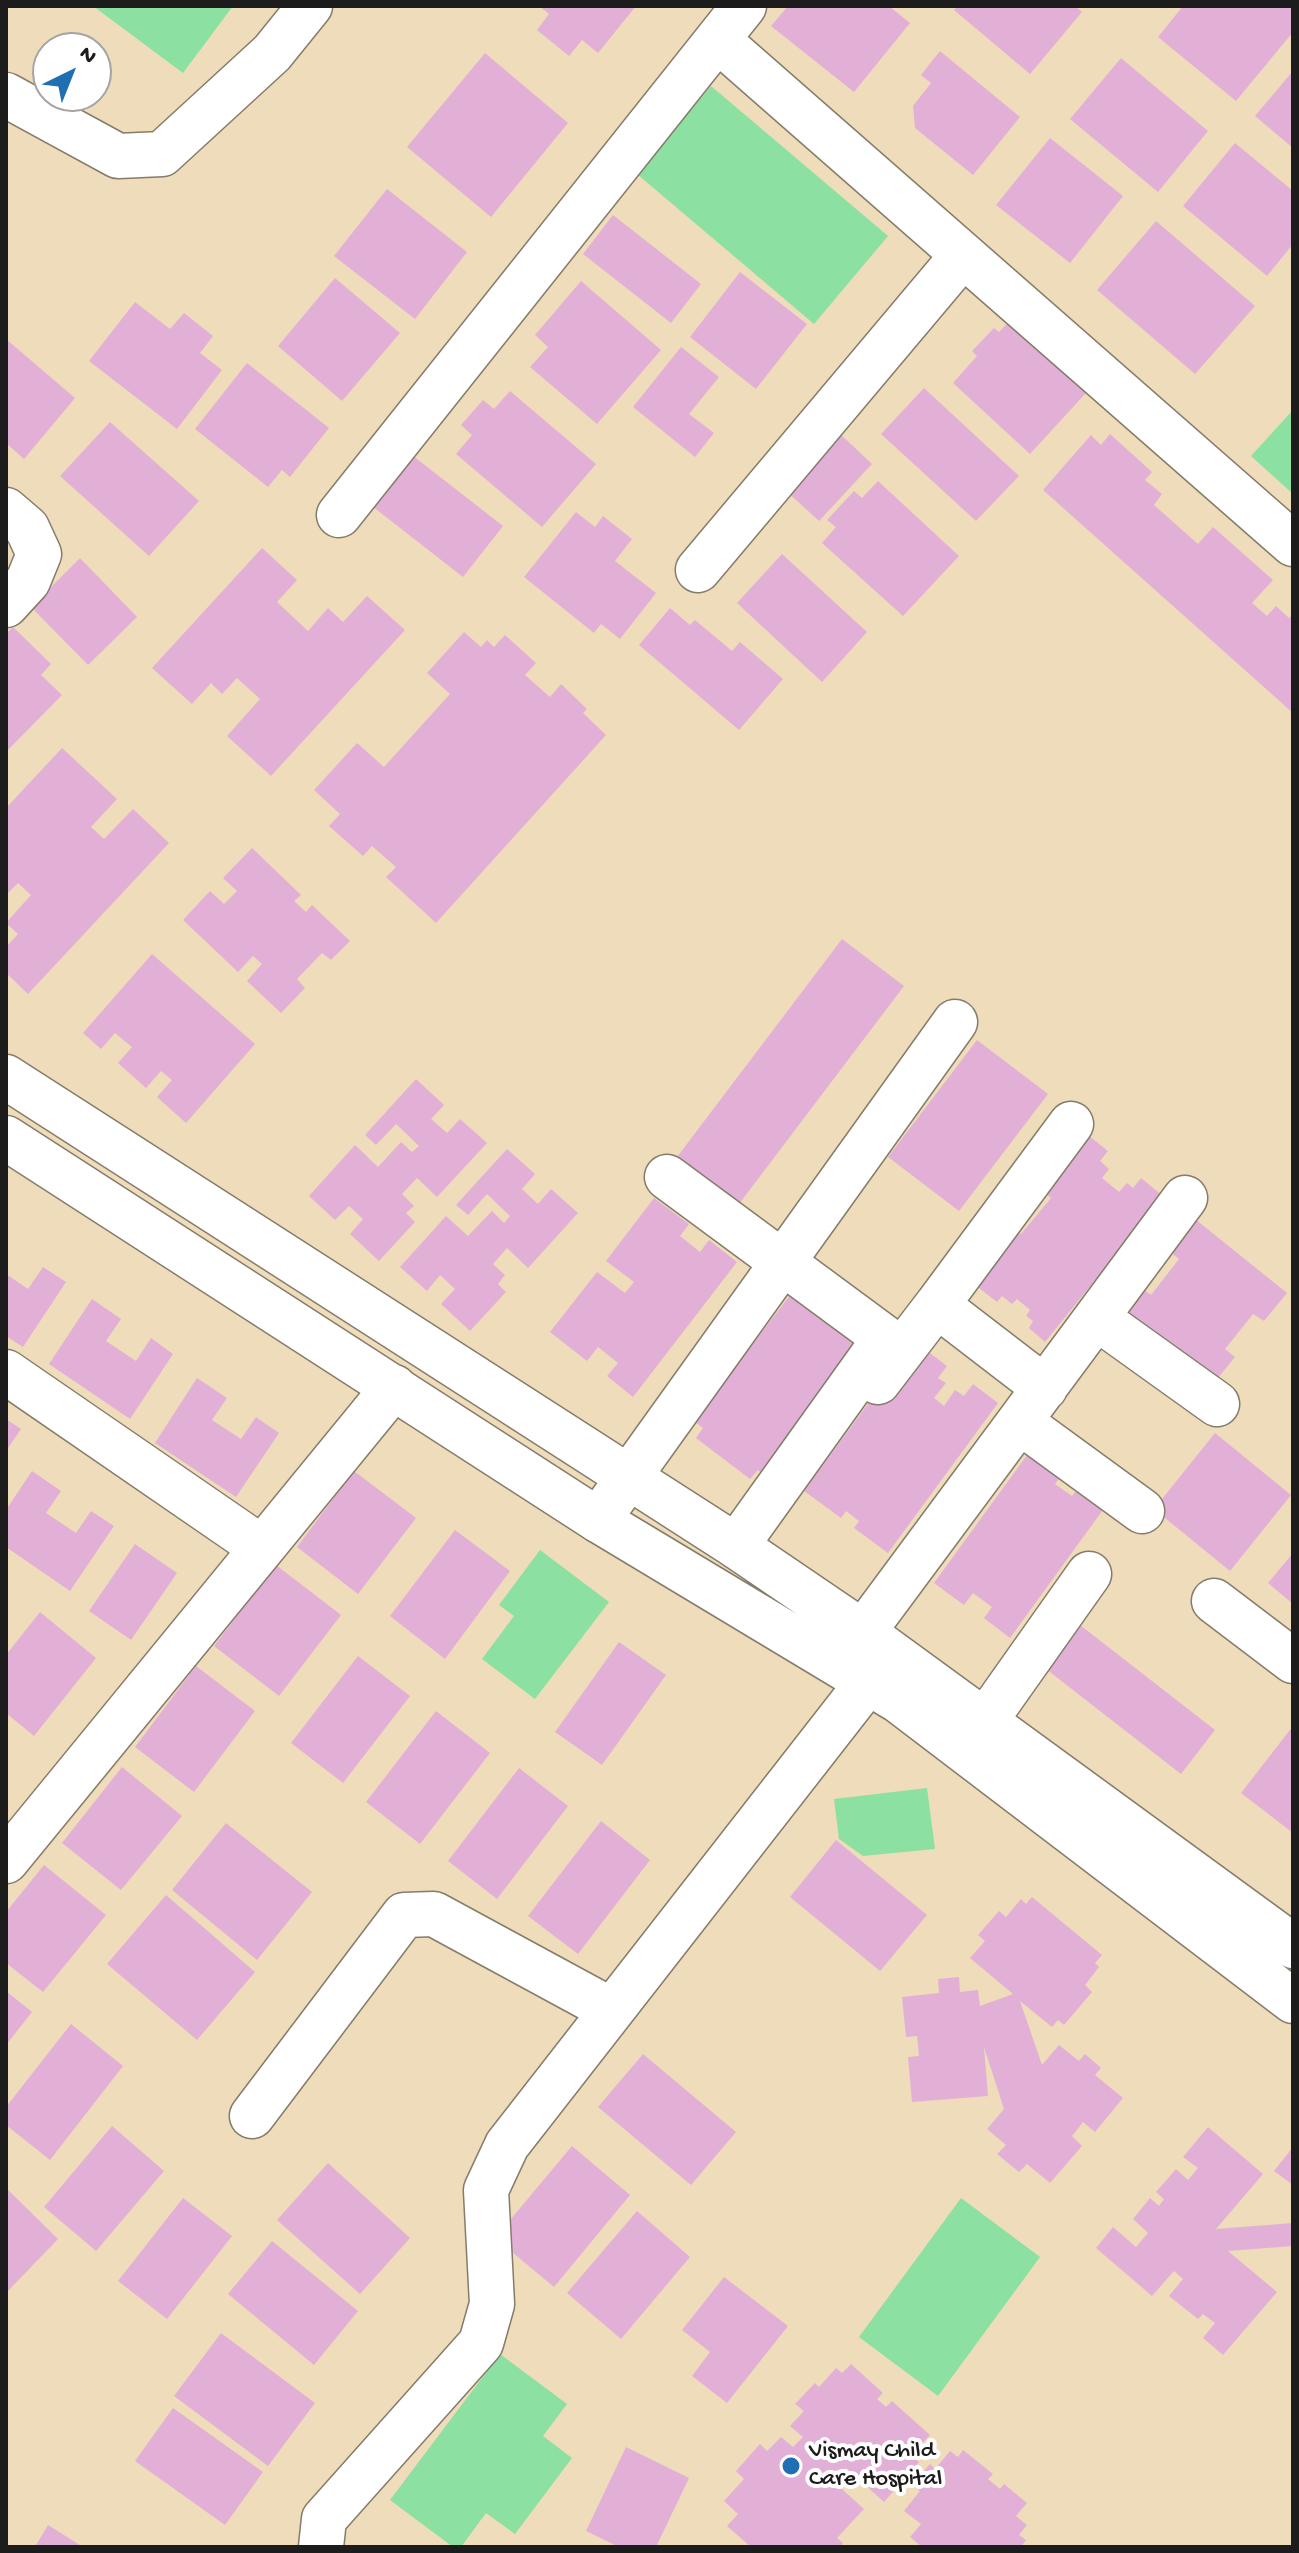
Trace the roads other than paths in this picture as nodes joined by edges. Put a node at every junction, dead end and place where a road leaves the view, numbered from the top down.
1 (310, 6) edge
2 (744, 6) edge
3 (718, 40) junction
4 (6, 95) edge
5 (963, 255) junction
6 (6, 510) edge
7 (339, 515) dead end
8 (1293, 544) edge
9 (698, 570) dead end
10 (6, 605) edge
11 (955, 1022) dead end
12 (6, 1077) edge
13 (1071, 1124) dead end
14 (6, 1138) edge
15 (667, 1177) dead end
16 (1185, 1198) dead end
17 (782, 1263) junction
18 (937, 1305) junction
19 (1097, 1318) junction
20 (6, 1372) edge
21 (394, 1387) junction
22 (1217, 1404) dead end
23 (1033, 1405) junction
24 (630, 1475) junction
25 (1142, 1511) dead end
26 (598, 1520) junction
27 (262, 1548) junction
28 (742, 1550) junction
29 (1089, 1574) dead end
30 (1214, 1601) dead end
31 (857, 1660) junction
32 (1293, 1661) edge
33 (985, 1721) junction
34 (6, 1861) edge
35 (1293, 1946) edge
36 (1293, 2001) edge
37 (611, 2010) junction
38 (252, 2116) dead end
39 (321, 2547) edge

1 - 4 street
2 - 3 street
3 - 5 street
3 - 7 street
5 - 8 street
5 - 9 street
6 - 10 street
11 - 17 street
12 - 24 street
13 - 18 street
14 - 21 street
15 - 17 street
16 - 19 street
17 - 24 street
17 - 28 street
18 - 23 street
18 - 28 street
19 - 22 street
19 - 23 street
20 - 27 street
21 - 26 street
21 - 27 street
23 - 25 street
23 - 31 street
24 - 26 street
24 - 28 street
26 - 31 street
27 - 34 street
28 - 31 street
29 - 33 street
30 - 32 street
31 - 33 street
31 - 36 street
31 - 37 street
33 - 35 street
37 - 38 street
37 - 39 street

